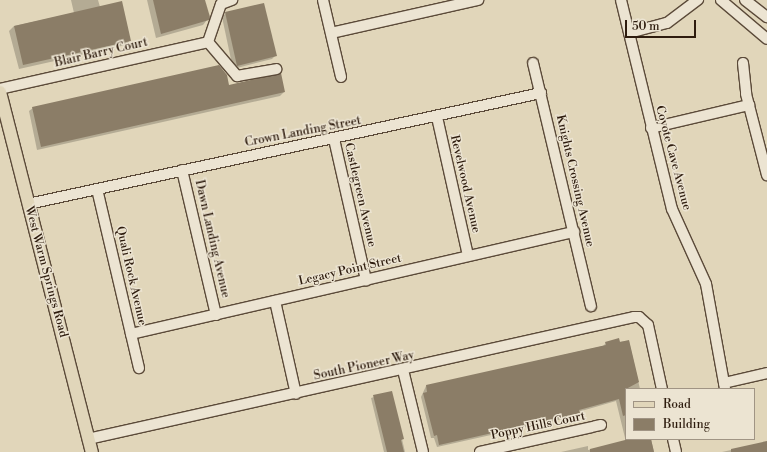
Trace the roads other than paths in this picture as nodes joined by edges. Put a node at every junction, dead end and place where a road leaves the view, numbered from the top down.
1 (232, 0) edge
2 (323, 0) edge
3 (478, 0) edge
4 (621, 0) edge
5 (698, 0) edge
6 (721, 0) edge
7 (745, 0) edge
8 (767, 17) edge
9 (331, 33) junction
10 (630, 33) junction
11 (767, 39) edge
12 (208, 42) junction
13 (533, 62) dead end
14 (743, 63) dead end
15 (276, 69) dead end
16 (341, 77) dead end
17 (0, 89) edge
18 (0, 92) edge
19 (541, 93) junction
20 (749, 105) junction
21 (437, 117) junction
22 (651, 128) junction
23 (334, 139) junction
24 (182, 170) junction
25 (767, 175) edge
26 (97, 189) junction
27 (28, 204) junction
28 (574, 232) junction
29 (468, 256) junction
30 (366, 280) junction
31 (275, 301) junction
32 (591, 306) dead end
33 (216, 315) junction
34 (131, 334) junction
35 (139, 368) dead end
36 (403, 370) junction
37 (767, 373) edge
38 (724, 386) edge
39 (662, 388) edge
40 (296, 394) junction
41 (602, 425) dead end
42 (88, 439) junction
43 (673, 440) edge
44 (92, 452) edge
45 (422, 452) edge
46 (480, 452) edge
47 (676, 452) edge

1 - 12 street
2 - 9 street
3 - 9 street
4 - 10 street, Coyote Cave Avenue
5 - 10 street
6 - 11 street
7 - 8 street
9 - 16 street
10 - 22 street, Coyote Cave Avenue
12 - 15 street
12 - 17 street, Blair Barry Court
13 - 19 street, Knights Crossing Avenue
14 - 20 street
18 - 27 main road, West Warm Springs Road
19 - 21 street, Crown Landing Street
19 - 28 street, Knights Crossing Avenue
20 - 22 street
20 - 25 street
21 - 23 street, Crown Landing Street
21 - 29 street, Revelwood Avenue
22 - 38 street, Coyote Cave Avenue
23 - 24 street, Crown Landing Street
23 - 30 street, Castlegreen Avenue
24 - 26 street, Crown Landing Street
24 - 33 street, Dawn Landing Avenue
26 - 27 street, Crown Landing Street
26 - 34 street, Quali Rock Avenue
27 - 42 main road, West Warm Springs Road
28 - 29 street, Legacy Point Street
28 - 32 street, Knights Crossing Avenue
29 - 30 street, Legacy Point Street
30 - 31 street, Legacy Point Street
31 - 33 street, Legacy Point Street
31 - 40 street
33 - 34 street, Legacy Point Street
34 - 35 street, Quali Rock Avenue
36 - 39 street, South Pioneer Way
36 - 40 street, South Pioneer Way
36 - 45 street
37 - 38 street
40 - 42 street, South Pioneer Way
41 - 46 street, Poppy Hills Court
42 - 44 main road, West Warm Springs Road
43 - 47 street

